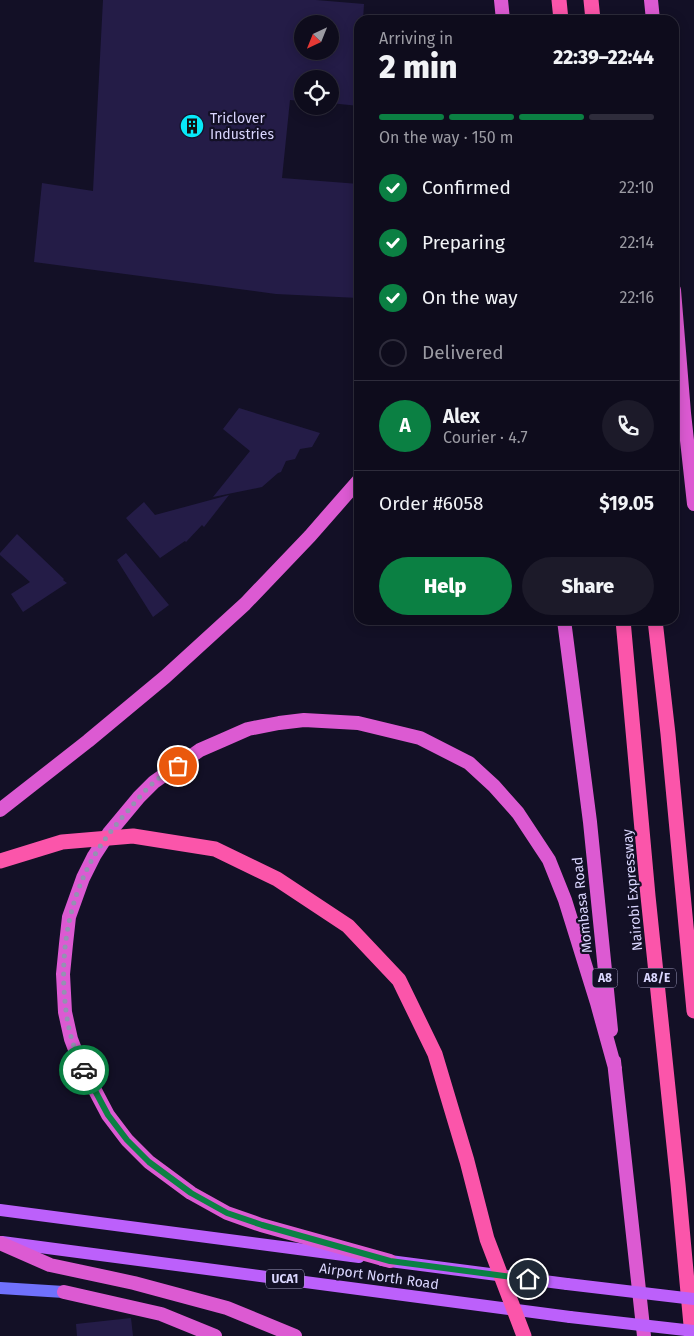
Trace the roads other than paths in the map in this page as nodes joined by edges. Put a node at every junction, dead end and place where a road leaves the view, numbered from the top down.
1 (559, 0) edge
2 (591, 0) edge
3 (651, 0) edge
4 (560, 15) edge
5 (592, 15) edge
6 (652, 15) edge
7 (679, 352) edge
8 (354, 486) edge
9 (694, 504) edge
10 (565, 625) edge
11 (623, 625) edge
12 (656, 625) edge
13 (0, 810) edge
14 (0, 861) edge
15 (694, 1011) edge
16 (615, 1068) junction
17 (0, 1210) edge
18 (0, 1242) edge
19 (390, 1261) junction
20 (0, 1288) edge
21 (64, 1292) joint
22 (694, 1299) edge
23 (694, 1331) edge
24 (215, 1336) edge
25 (295, 1336) edge
26 (524, 1336) edge
27 (644, 1336) edge
28 (692, 1336) edge

1 - 4 highway
2 - 5 highway
3 - 6 highway
7 - 9 highway
8 - 13 highway
10 - 16 highway, Mombasa Road / A8
11 - 28 highway, Nairobi Expressway / A8/E
12 - 15 highway, A8/E
14 - 26 highway, bridge
16 - 19 highway
16 - 27 highway, Mombasa Road / A8
17 - 19 main road, Airport North Road / UCA1
18 - 23 main road, Airport North Road / UCA1, bridge
18 - 25 highway
19 - 22 main road, Airport North Road / UCA1, bridge
20 - 21 main road
21 - 24 highway

